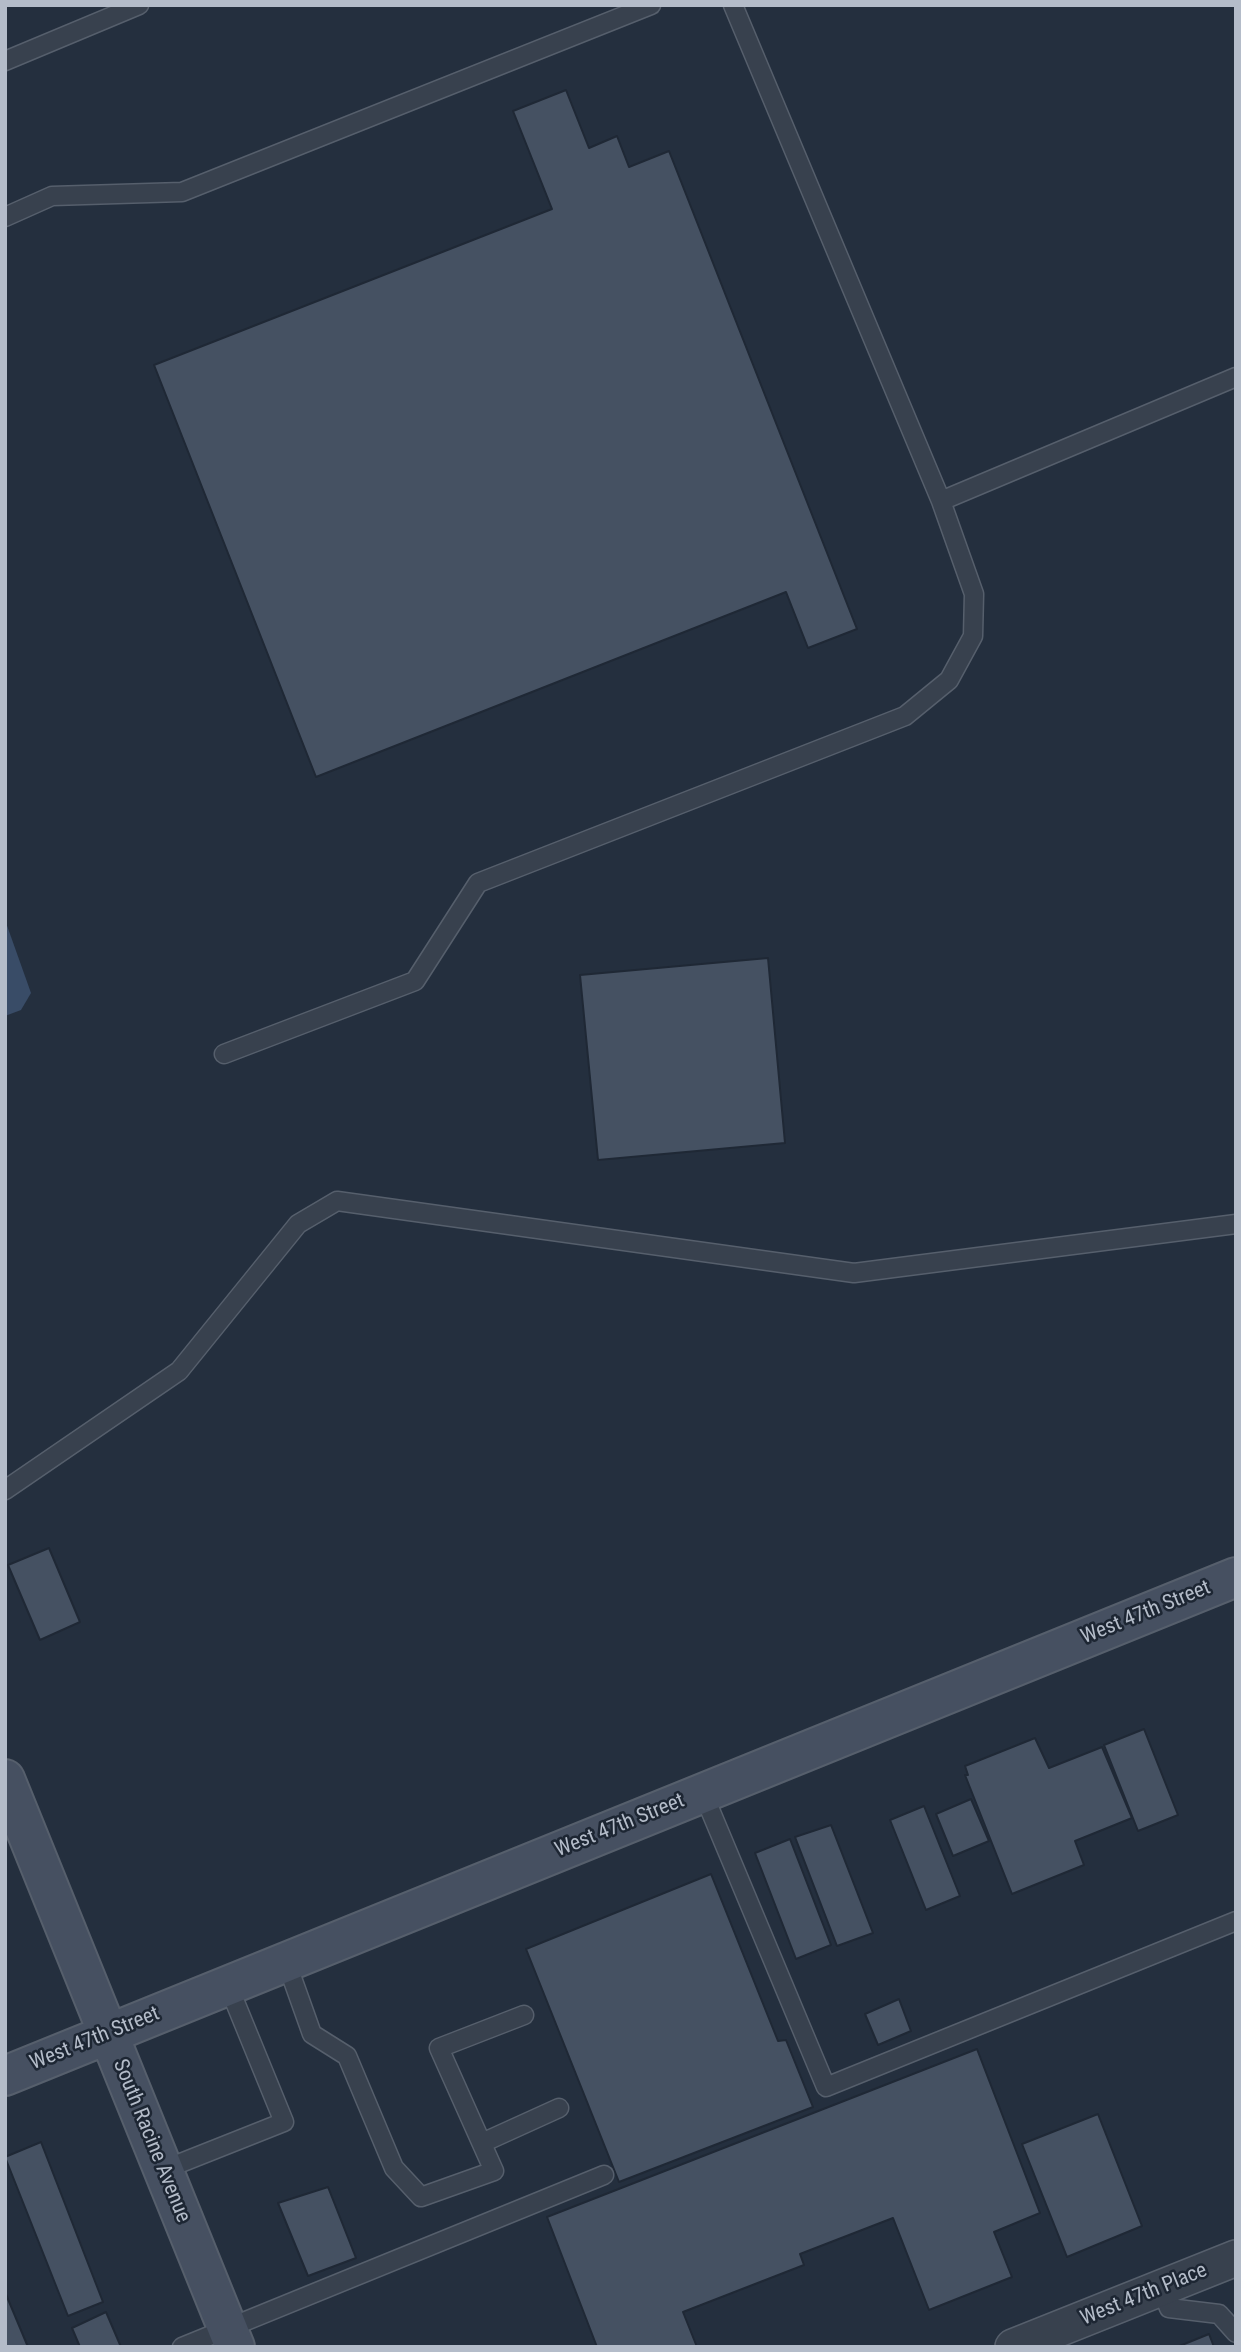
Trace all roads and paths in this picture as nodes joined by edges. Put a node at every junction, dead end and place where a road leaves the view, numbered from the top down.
1 (139, 5) edge
2 (652, 5) edge
3 (733, 5) edge
4 (5, 61) edge
5 (5, 217) edge
6 (1236, 377) edge
7 (942, 500) junction
8 (224, 1054) dead end
9 (1236, 1224) edge
10 (5, 1489) edge
11 (1236, 1577) edge
12 (5, 1779) edge
13 (703, 1793) junction
14 (1236, 1921) edge
15 (286, 1961) junction
16 (228, 1985) junction
17 (524, 2015) dead end
18 (108, 2034) junction
19 (5, 2076) edge
20 (559, 2108) dead end
21 (482, 2143) junction
22 (163, 2170) junction
23 (604, 2175) dead end
24 (1236, 2258) edge
25 (1161, 2288) junction
26 (1236, 2333) edge
27 (231, 2338) edge
28 (182, 2347) edge
29 (1013, 2347) edge

1 - 4 lane
2 - 5 lane
3 - 7 lane
6 - 7 lane
7 - 8 lane
9 - 10 lane
11 - 13 main road, West 47th Street
12 - 18 main road, South Racine Avenue
13 - 14 lane
13 - 15 main road, West 47th Street
15 - 16 main road, West 47th Street
15 - 21 lane
16 - 18 main road, West 47th Street
16 - 22 lane
17 - 21 lane
18 - 19 main road, West 47th Street
18 - 22 main road, South Racine Avenue
20 - 21 lane
22 - 27 main road, South Racine Avenue
23 - 27 lane
24 - 25 street, West 47th Place
25 - 26 lane
25 - 29 street, West 47th Place
27 - 28 lane

